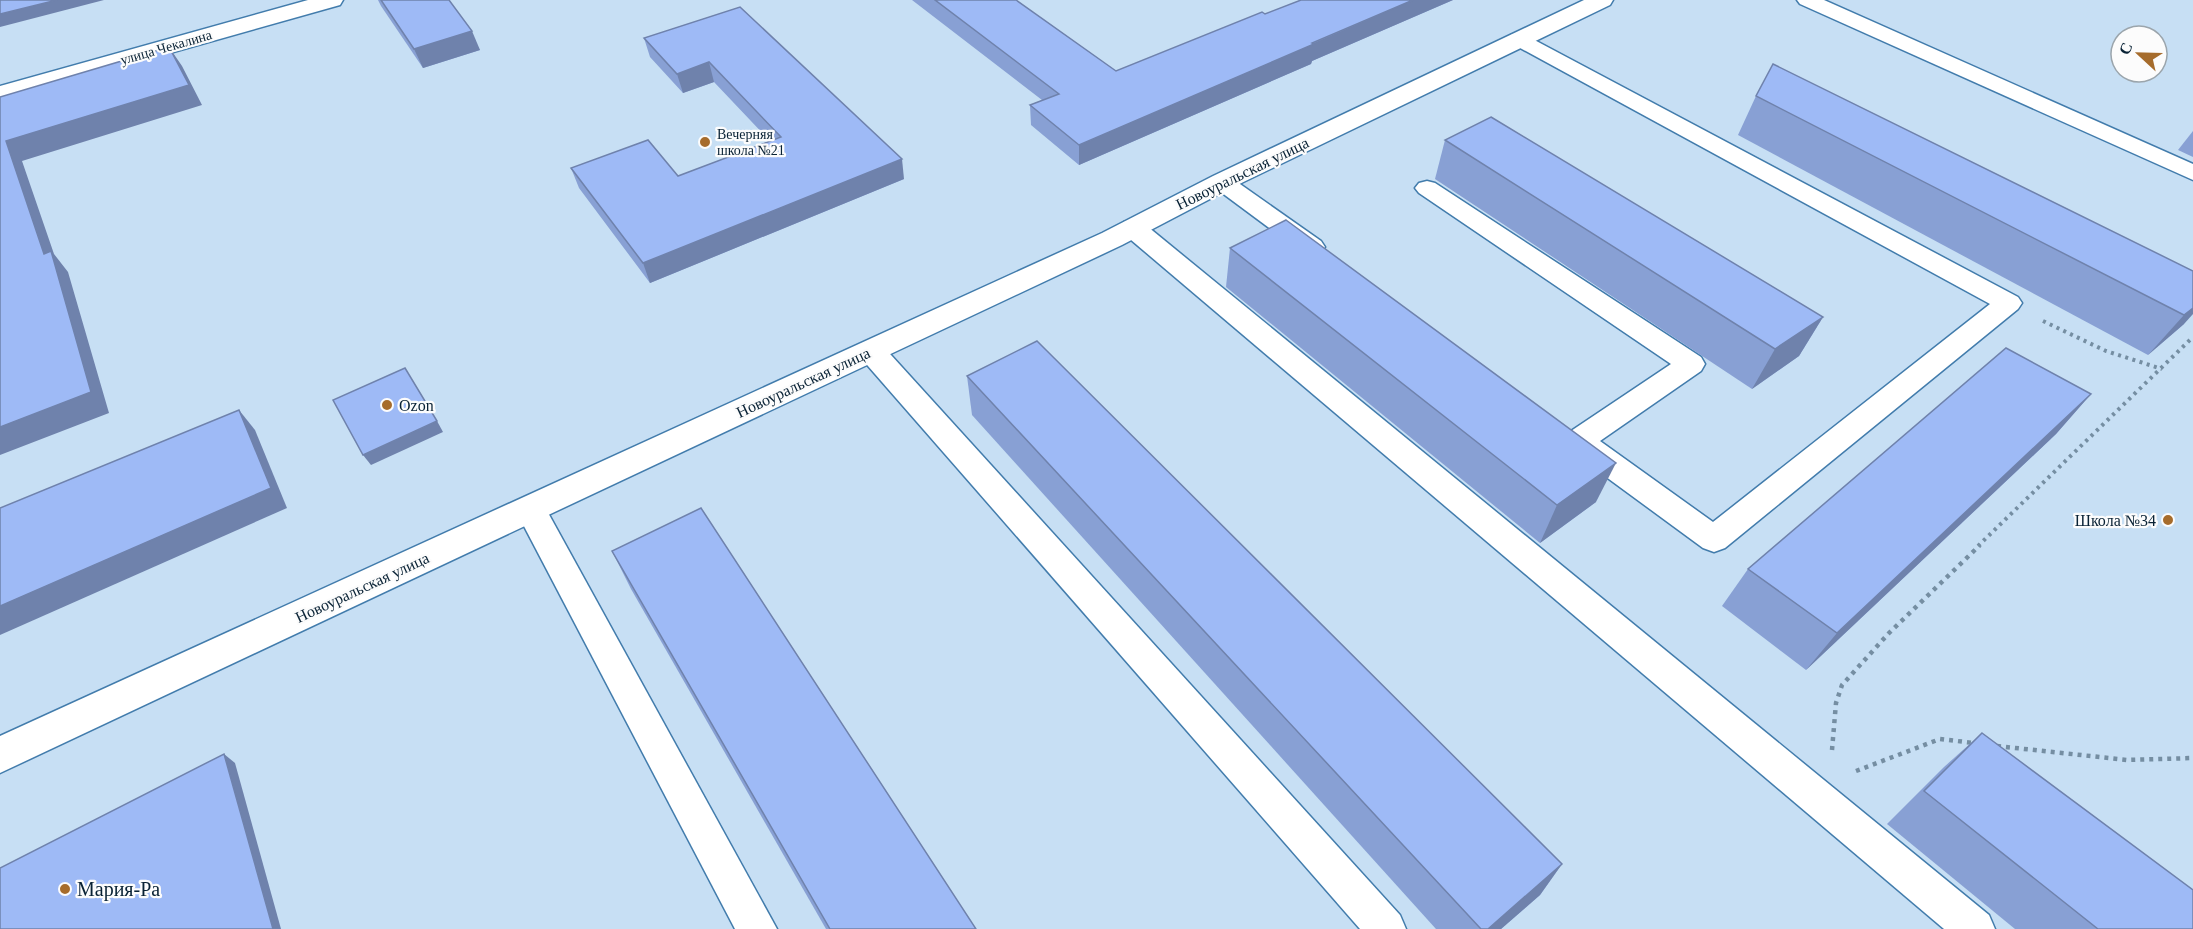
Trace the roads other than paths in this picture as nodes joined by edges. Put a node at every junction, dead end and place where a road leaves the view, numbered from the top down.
1 (332, 0) edge
2 (1602, 0) edge
3 (1807, 0) edge
4 (1518, 39) junction
5 (0, 94) edge
6 (2193, 173) edge
7 (1222, 182) junction
8 (1427, 188) dead end
9 (1133, 228) junction
10 (1328, 259) edge
11 (871, 351) junction
12 (530, 509) junction
13 (0, 755) edge
14 (757, 929) edge
15 (1386, 929) edge
16 (1975, 929) edge

1 - 5 street, улица Чекалина
2 - 4 street, Новоуральская улица
3 - 6 lane
4 - 7 street, Новоуральская улица
4 - 8 lane
7 - 9 street, Новоуральская улица
7 - 10 lane
9 - 11 street, Новоуральская улица
9 - 16 lane
11 - 12 street, Новоуральская улица
11 - 15 lane
12 - 13 street, Новоуральская улица
12 - 14 lane

